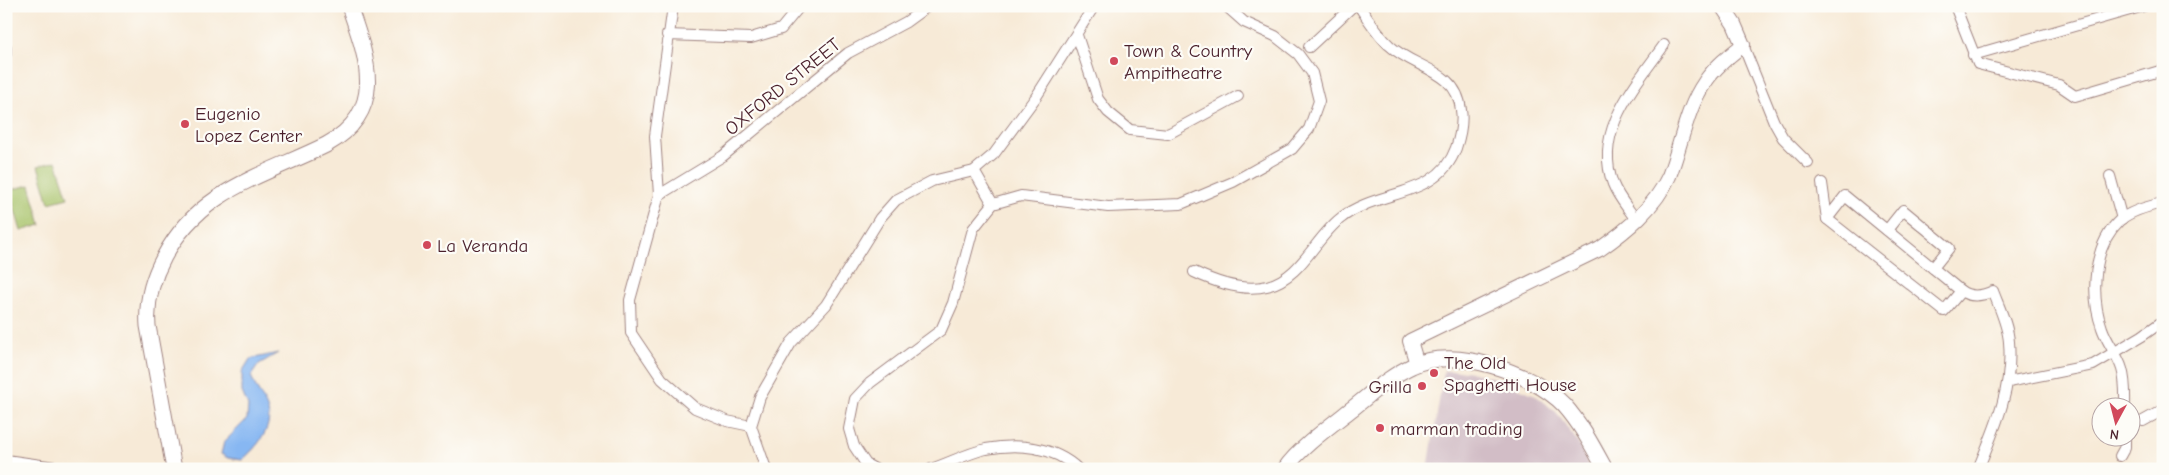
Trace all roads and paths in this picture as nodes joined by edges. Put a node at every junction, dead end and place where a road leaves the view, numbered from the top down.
1 (349, 6) edge
2 (673, 6) edge
3 (800, 6) edge
4 (928, 6) edge
5 (1094, 6) edge
6 (1226, 6) edge
7 (1353, 6) edge
8 (1359, 6) edge
9 (1722, 6) edge
10 (1956, 6) edge
11 (2144, 6) edge
12 (667, 35) junction
13 (1077, 35) junction
14 (1743, 45) junction
15 (1664, 46) dead end
16 (6, 47) edge
17 (1309, 47) dead end
18 (6, 54) edge
19 (1973, 55) junction
20 (2163, 70) edge
21 (1238, 96) dead end
22 (1808, 163) dead end
23 (974, 171) junction
24 (2110, 176) dead end
25 (1822, 183) dead end
26 (659, 195) junction
27 (2163, 203) edge
28 (993, 204) junction
29 (1827, 219) junction
30 (2122, 219) junction
31 (1636, 220) junction
32 (1887, 230) junction
33 (1933, 268) junction
34 (1194, 272) dead end
35 (1961, 291) junction
36 (2163, 321) edge
37 (2114, 353) junction
38 (1418, 364) junction
39 (2008, 382) junction
40 (2124, 398) edge
41 (2163, 410) edge
42 (2143, 421) dead end
43 (751, 426) junction
44 (2124, 448) edge
45 (2120, 456) dead end
46 (6, 460) edge
47 (69, 469) edge
48 (174, 469) edge
49 (766, 469) edge
50 (875, 469) edge
51 (931, 469) edge
52 (1078, 469) edge
53 (1285, 469) edge
54 (1605, 469) edge
55 (1978, 469) edge

1 - 48 main road
2 - 12 street
3 - 12 street
4 - 26 street, OXFORD STREET
5 - 13 street
6 - 28 street
7 - 17 street
8 - 34 street
9 - 14 street
10 - 19 street
11 - 19 street
12 - 26 street
13 - 21 street
13 - 23 street
14 - 22 street
14 - 31 street
15 - 31 street
16 - 18 street
19 - 20 street
23 - 28 street
23 - 43 street
24 - 30 street
25 - 29 street
26 - 43 street
27 - 30 street
28 - 50 street
29 - 32 street
29 - 35 street
30 - 37 street
31 - 38 street
32 - 33 street
32 - 33 street
33 - 35 street
35 - 39 street
36 - 37 street
37 - 39 street
37 - 40 street
38 - 53 main road
38 - 54 main road
39 - 55 street
41 - 42 street
43 - 49 street
44 - 45 street
46 - 47 street
51 - 52 street

